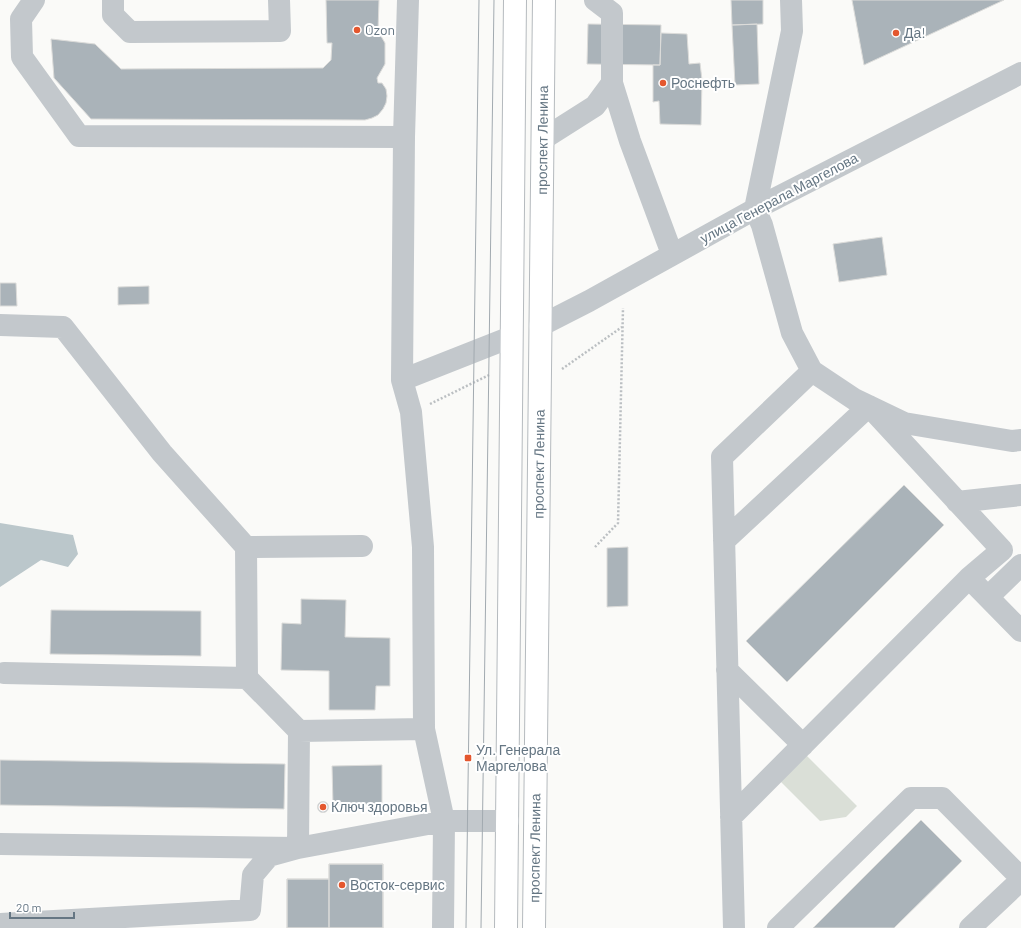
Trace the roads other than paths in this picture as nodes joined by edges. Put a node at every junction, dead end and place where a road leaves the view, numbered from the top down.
1 (34, 0) edge
2 (113, 0) edge
3 (279, 0) edge
4 (408, 0) edge
5 (515, 0) edge
6 (544, 0) edge
7 (595, 0) edge
8 (792, 0) edge
9 (612, 7) edge
10 (1021, 73) edge
11 (612, 83) junction
12 (404, 137) junction
13 (543, 139) junction
14 (755, 209) junction
15 (672, 254) junction
16 (0, 325) edge
17 (540, 326) junction
18 (512, 337) junction
19 (812, 370) junction
20 (402, 380) junction
21 (869, 406) junction
22 (1021, 440) edge
23 (1021, 495) edge
24 (957, 502) junction
25 (724, 541) junction
26 (362, 546) dead end
27 (246, 547) junction
28 (1021, 565) edge
29 (969, 578) junction
30 (988, 597) junction
31 (1021, 631) edge
32 (727, 670) junction
33 (4, 673) dead end
34 (247, 678) junction
35 (424, 728) junction
36 (298, 731) junction
37 (803, 745) junction
38 (731, 817) junction
39 (444, 821) junction
40 (508, 821) junction
41 (534, 821) junction
42 (0, 844) edge
43 (298, 848) junction
44 (1021, 879) edge
45 (250, 919) edge
46 (0, 924) edge
47 (443, 928) edge
48 (506, 928) edge
49 (534, 928) edge
50 (734, 928) edge
51 (778, 928) edge
52 (970, 928) edge

1 - 12 street
2 - 3 street
4 - 12 street
5 - 18 main road, проспект Ленина
6 - 13 main road, проспект Ленина
7 - 9 street
8 - 14 street
9 - 11 street
10 - 14 street, улица Генерала Маргелова
11 - 13 street
11 - 15 street
12 - 20 street
13 - 17 main road, проспект Ленина
14 - 15 street, улица Генерала Маргелова
14 - 19 street
15 - 17 street, улица Генерала Маргелова
16 - 27 street
17 - 18 main road
17 - 41 main road, проспект Ленина
18 - 20 street
18 - 40 main road, проспект Ленина
19 - 21 street
19 - 25 street
20 - 35 street
21 - 22 street
21 - 24 street
21 - 25 street
23 - 24 street
24 - 29 street
25 - 32 street
26 - 27 street
27 - 34 street
28 - 30 street
29 - 30 street
29 - 37 street
30 - 31 street
32 - 37 street
32 - 38 street
33 - 34 street
34 - 36 street
35 - 36 street
35 - 39 street
36 - 43 street
37 - 38 street
38 - 50 street
39 - 40 street
39 - 43 street
39 - 47 street
40 - 41 main road
40 - 48 main road, проспект Ленина
41 - 49 main road, проспект Ленина
42 - 43 street
43 - 45 street
44 - 51 street
44 - 52 street
45 - 46 street

